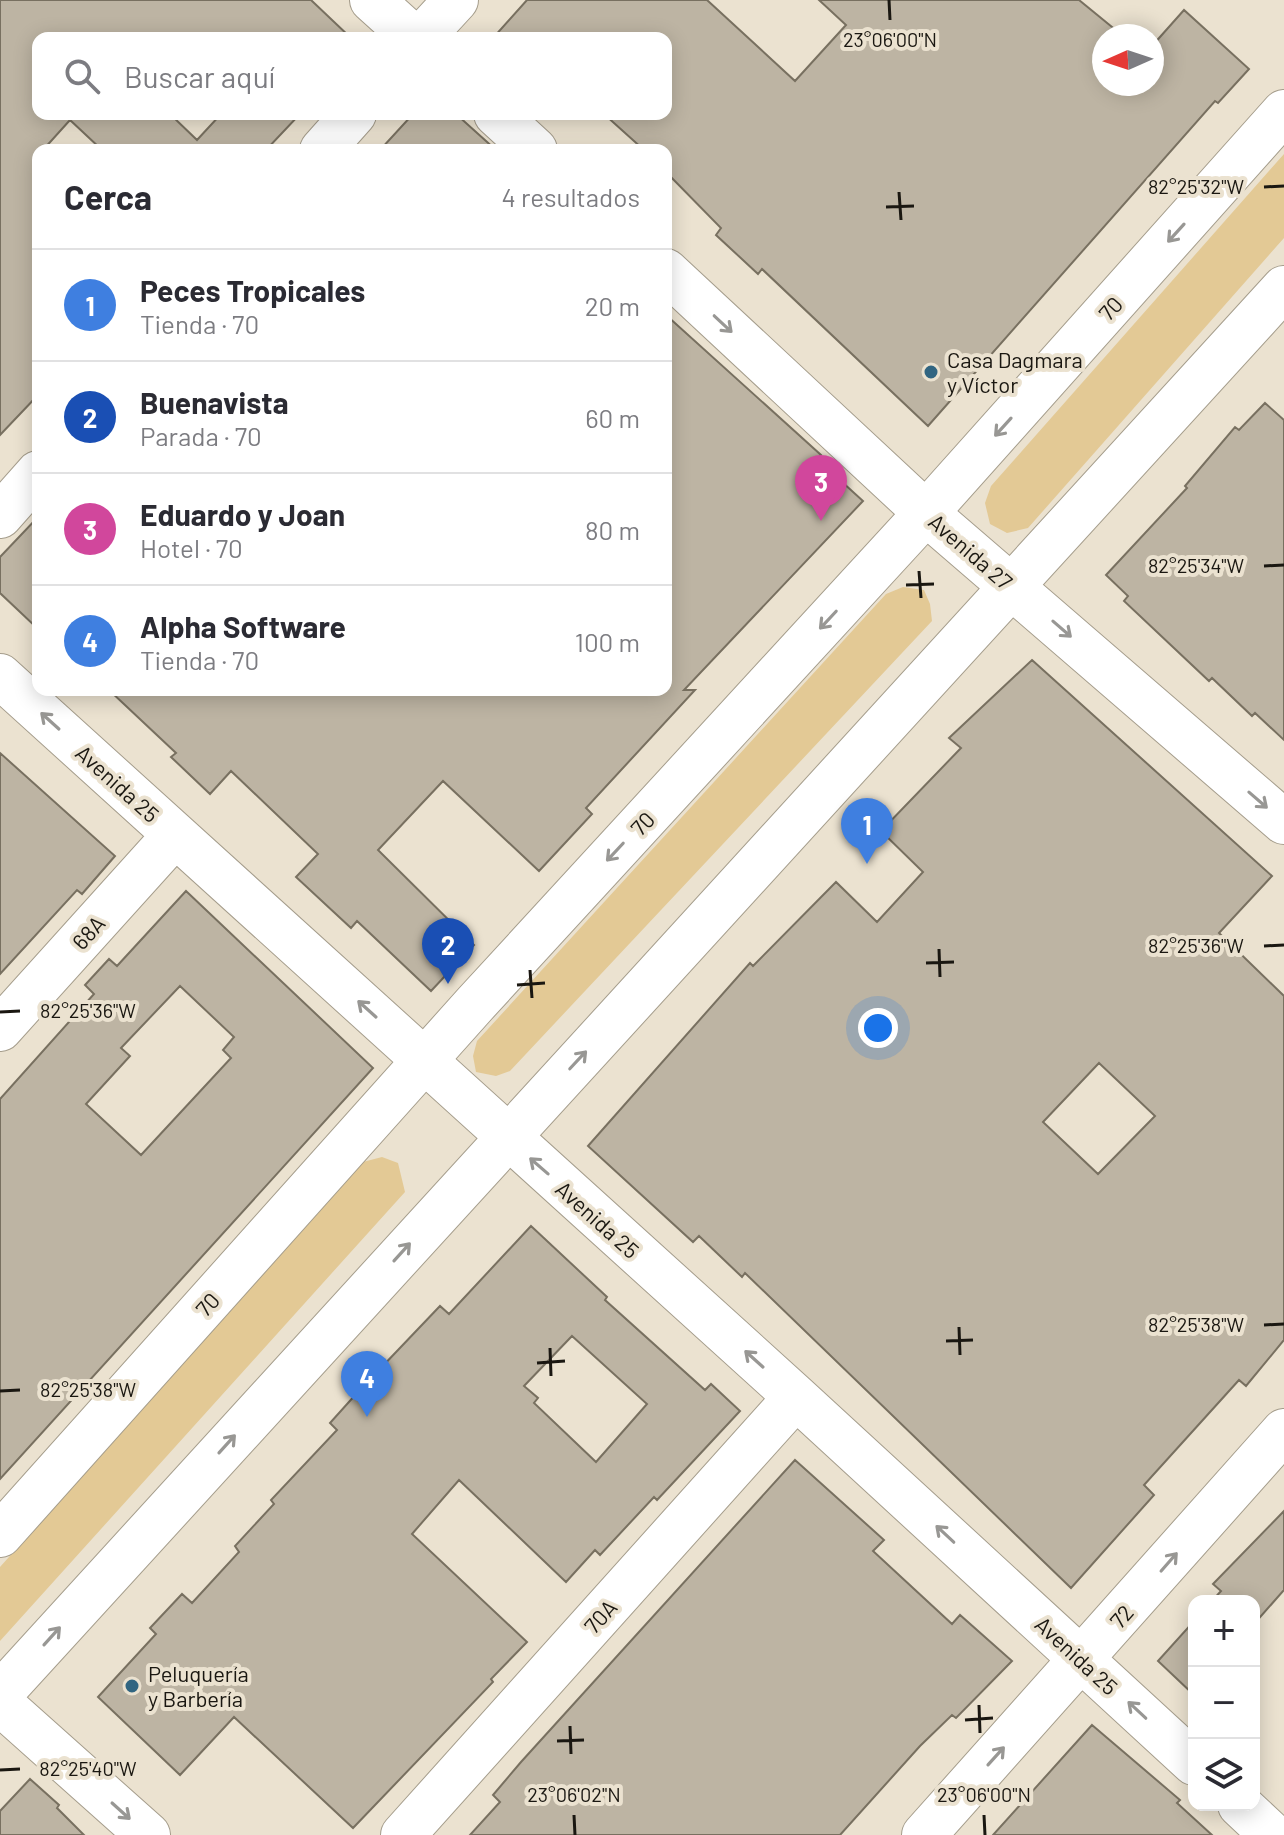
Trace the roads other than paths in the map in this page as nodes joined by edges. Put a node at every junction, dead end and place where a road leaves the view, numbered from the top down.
1 (372, 0) edge
2 (456, 0) edge
3 (407, 32) edge
4 (427, 32) edge
5 (1284, 112) edge
6 (349, 120) edge
7 (502, 120) edge
8 (327, 144) edge
9 (528, 144) edge
10 (672, 277) edge
11 (1284, 288) edge
12 (32, 480) edge
13 (926, 513) junction
14 (0, 516) edge
15 (1012, 587) junction
16 (0, 676) edge
17 (1284, 822) edge
18 (175, 835) junction
19 (0, 1029) edge
20 (425, 1060) junction
21 (506, 1138) junction
22 (796, 1397) junction
23 (1284, 1431) edge
24 (0, 1535) edge
25 (1082, 1660) junction
26 (0, 1694) edge
27 (0, 1703) edge
28 (1188, 1757) edge
29 (1246, 1811) edge
30 (148, 1835) edge
31 (403, 1835) edge
32 (924, 1835) edge
33 (1272, 1835) edge

1 - 3 street
2 - 4 street
5 -> 13 street, 70
6 - 8 street
7 - 9 street
10 -> 13 street, Avenida 27
11 - 15 street
12 - 14 street
13 - 15 street, Avenida 27
13 -> 20 street, 70
15 -> 17 street, Avenida 27
21 -> 15 street
18 -> 16 street, Avenida 25
18 - 19 street, 68A
20 -> 18 street, Avenida 25
20 - 21 street, Avenida 25
20 - 24 street, 70
22 -> 21 street, Avenida 25
26 -> 21 street
25 -> 22 street, Avenida 25
22 - 31 street, 70A
25 -> 23 street, 72
28 -> 25 street, Avenida 25
32 -> 25 street, 72
27 -> 30 street
29 - 33 street

